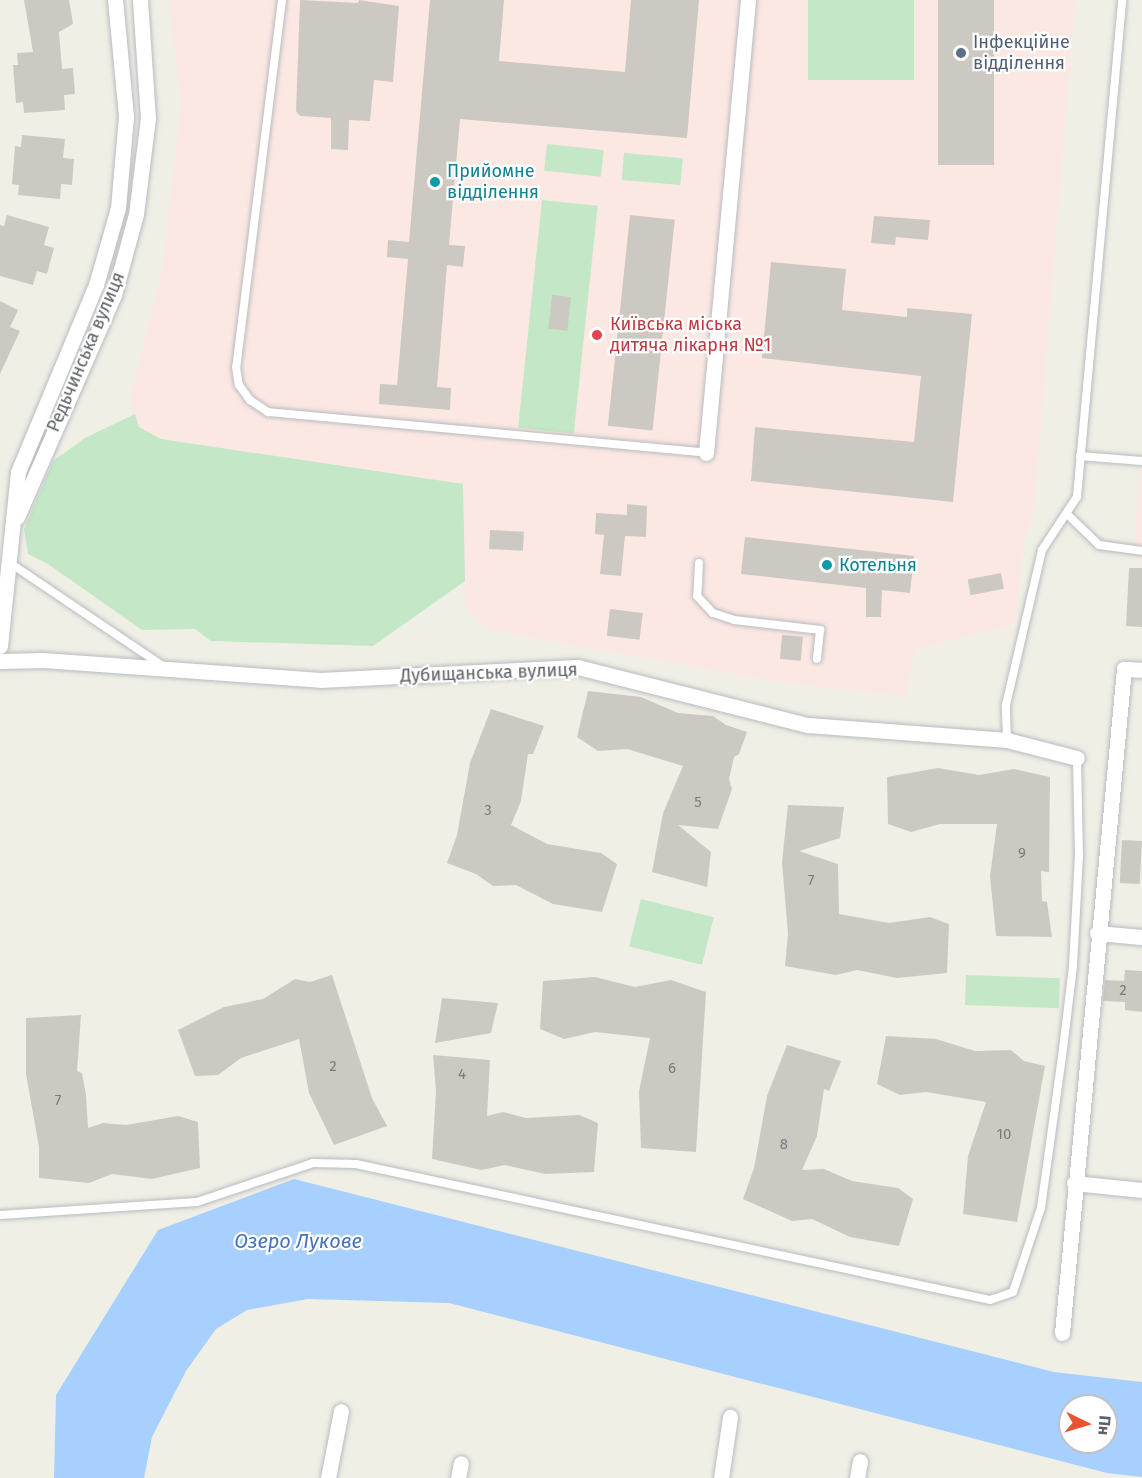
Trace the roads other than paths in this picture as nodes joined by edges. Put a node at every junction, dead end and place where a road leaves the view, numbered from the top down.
1 (115, 0) edge
2 (140, 0) edge
3 (282, 0) edge
4 (748, 0) edge
5 (1122, 0) edge
6 (706, 453) joint
7 (1080, 456) junction
8 (1142, 461) edge
9 (1068, 515) junction
10 (15, 519) junction
11 (1142, 551) edge
12 (10, 563) junction
13 (699, 563) dead end
14 (0, 646) edge
15 (817, 660) dead end
16 (0, 661) edge
17 (167, 669) junction
18 (1142, 670) edge
19 (1007, 740) junction
20 (1077, 758) joint
21 (1097, 933) junction
22 (1142, 937) edge
23 (1074, 1183) junction
24 (1142, 1190) edge
25 (0, 1215) edge
26 (1062, 1333) dead end
27 (341, 1411) dead end
28 (730, 1417) dead end
29 (860, 1461) dead end
30 (328, 1478) edge
31 (721, 1478) edge
32 (858, 1478) edge

1 - 10 street, Редьчинська вулиця
2 - 10 street, Редьчинська вулиця
3 - 6 lane
4 - 6 street
5 - 7 lane
7 - 8 lane
7 - 9 lane
9 - 11 lane
9 - 19 lane
10 - 12 street, Редьчинська вулиця
12 - 14 street, Редьчинська вулиця
12 - 17 lane
13 - 15 lane
16 - 17 street, Дубищанська вулиця
17 - 19 street, Дубищанська вулиця
18 - 21 street
19 - 20 street, Дубищанська вулиця
20 - 25 lane
21 - 22 street
21 - 23 street
23 - 24 street
23 - 26 street
27 - 30 street
28 - 31 street
29 - 32 street

